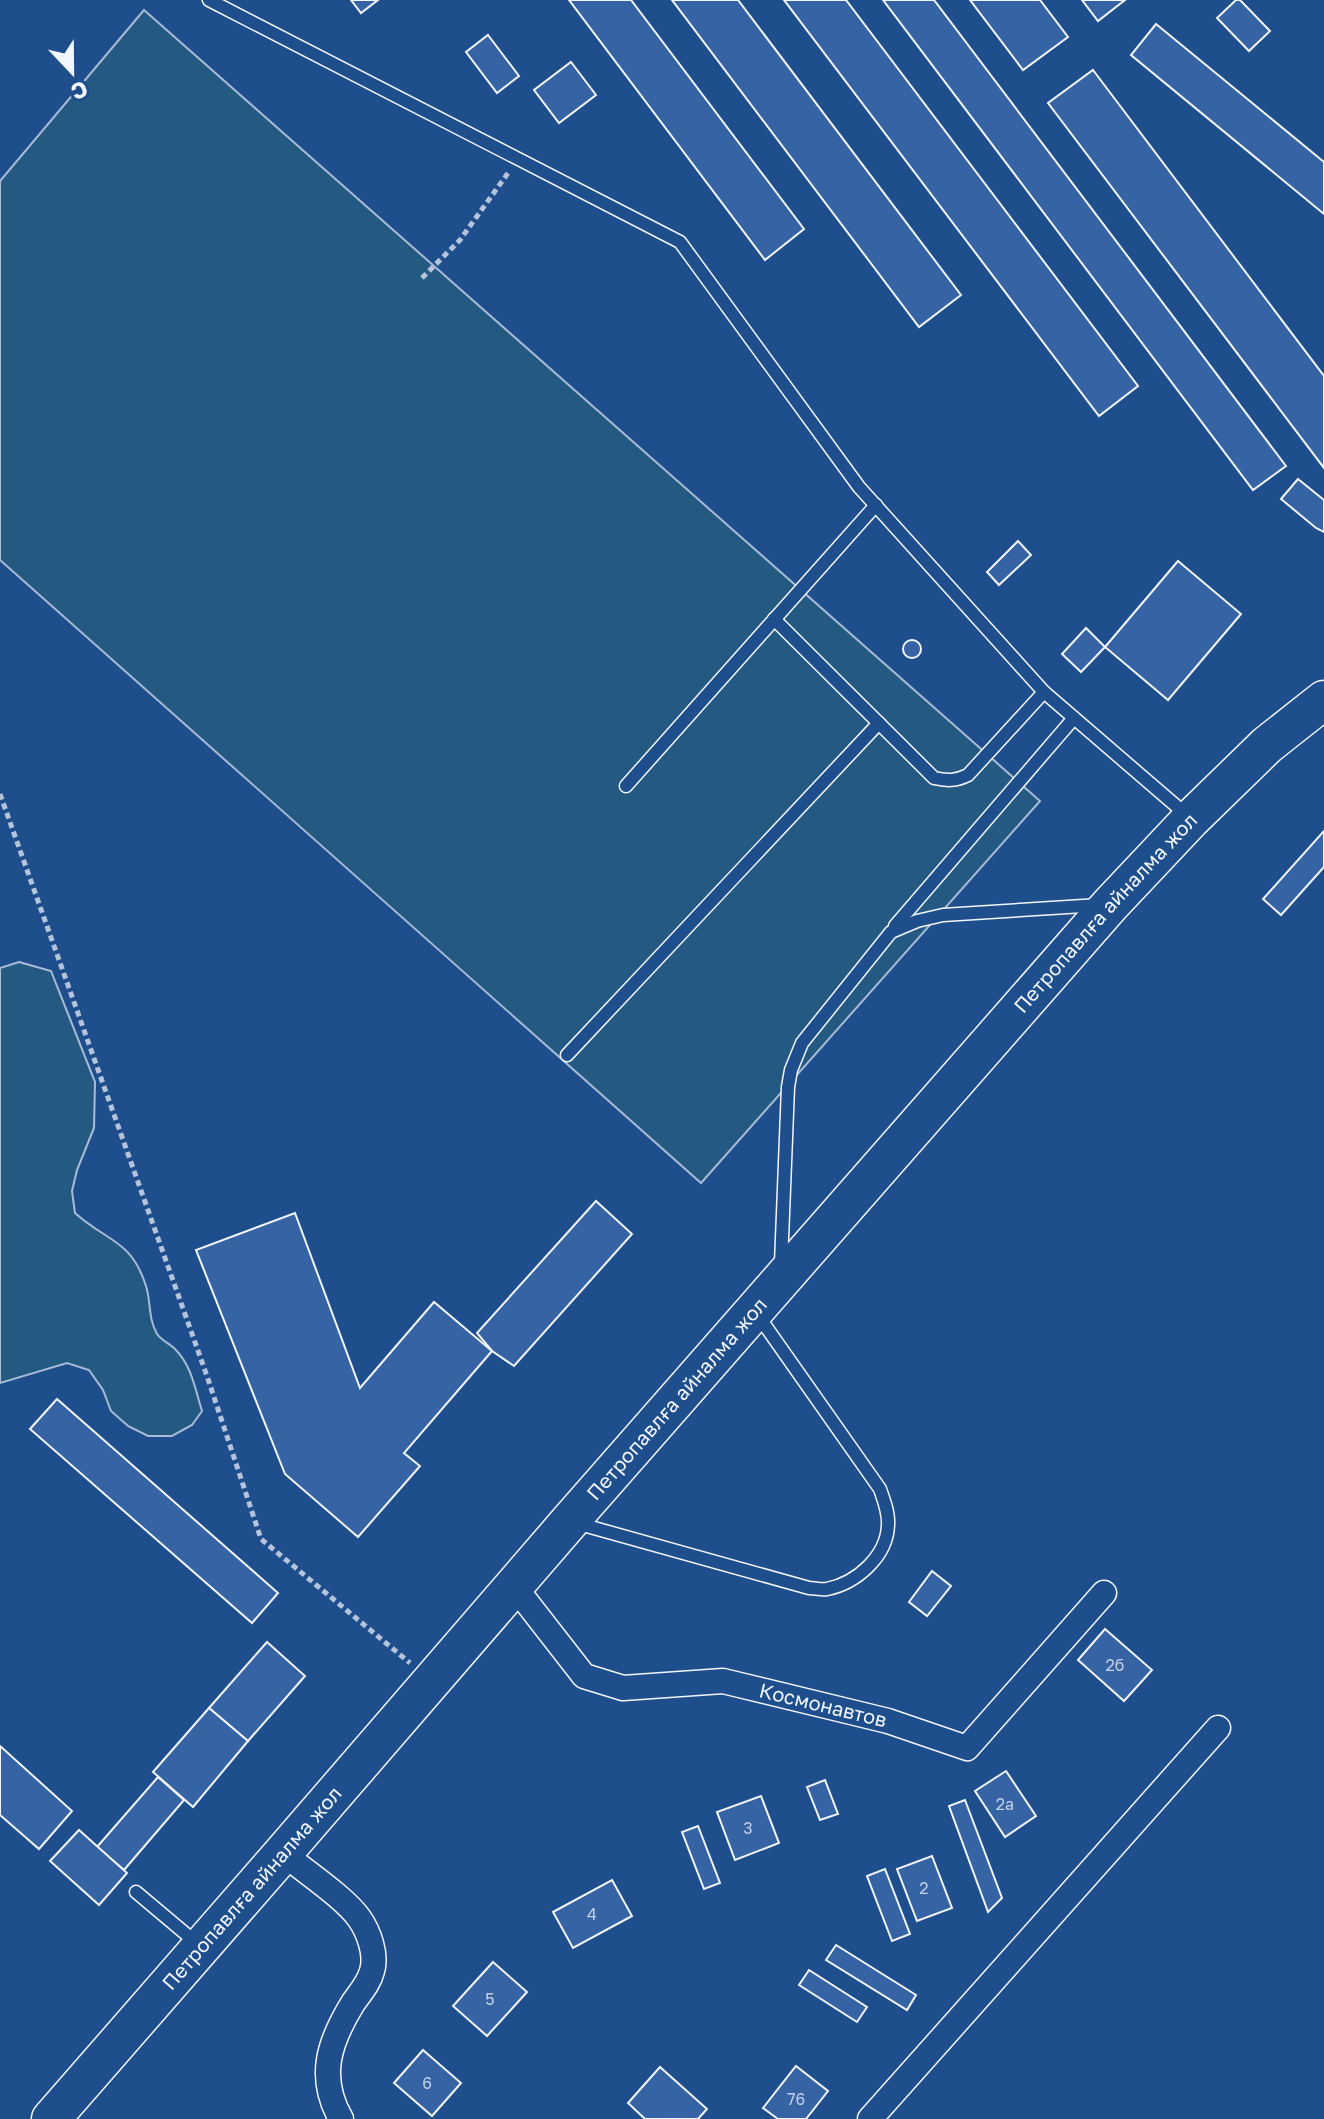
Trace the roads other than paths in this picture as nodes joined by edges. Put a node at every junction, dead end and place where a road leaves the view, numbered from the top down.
1 (209, 0) edge
2 (876, 505) junction
3 (774, 619) junction
4 (1044, 692) junction
5 (1324, 700) edge
6 (1074, 718) junction
7 (879, 723) junction
8 (626, 786) dead end
9 (1191, 819) junction
10 (1110, 905) junction
11 (891, 932) junction
12 (567, 1055) dead end
13 (780, 1281) junction
14 (754, 1310) junction
15 (569, 1522) junction
16 (514, 1586) junction
17 (1104, 1593) dead end
18 (1218, 1728) dead end
19 (283, 1853) junction
20 (136, 1892) dead end
21 (202, 1947) junction
22 (51, 2119) edge
23 (341, 2119) edge
24 (870, 2119) edge

1 - 2 lane
2 - 3 lane
2 - 4 lane
3 - 7 lane
3 - 8 lane
4 - 6 lane
4 - 7 lane
5 - 9 highway, Петропавлға айналма жол
6 - 9 lane
6 - 11 lane
7 - 12 lane
9 - 10 highway, Петропавлға айналма жол
10 - 11 lane
10 - 13 highway, Петропавлға айналма жол
11 - 13 lane
13 - 14 highway, Петропавлға айналма жол
14 - 15 highway, Петропавлға айналма жол
14 - 15 lane
15 - 16 highway, Петропавлға айналма жол
16 - 17 street, Космонавтов
16 - 19 highway, Петропавлға айналма жол
18 - 24 street
19 - 21 highway, Петропавлға айналма жол
19 - 23 street
20 - 21 lane
21 - 22 highway, Петропавлға айналма жол

